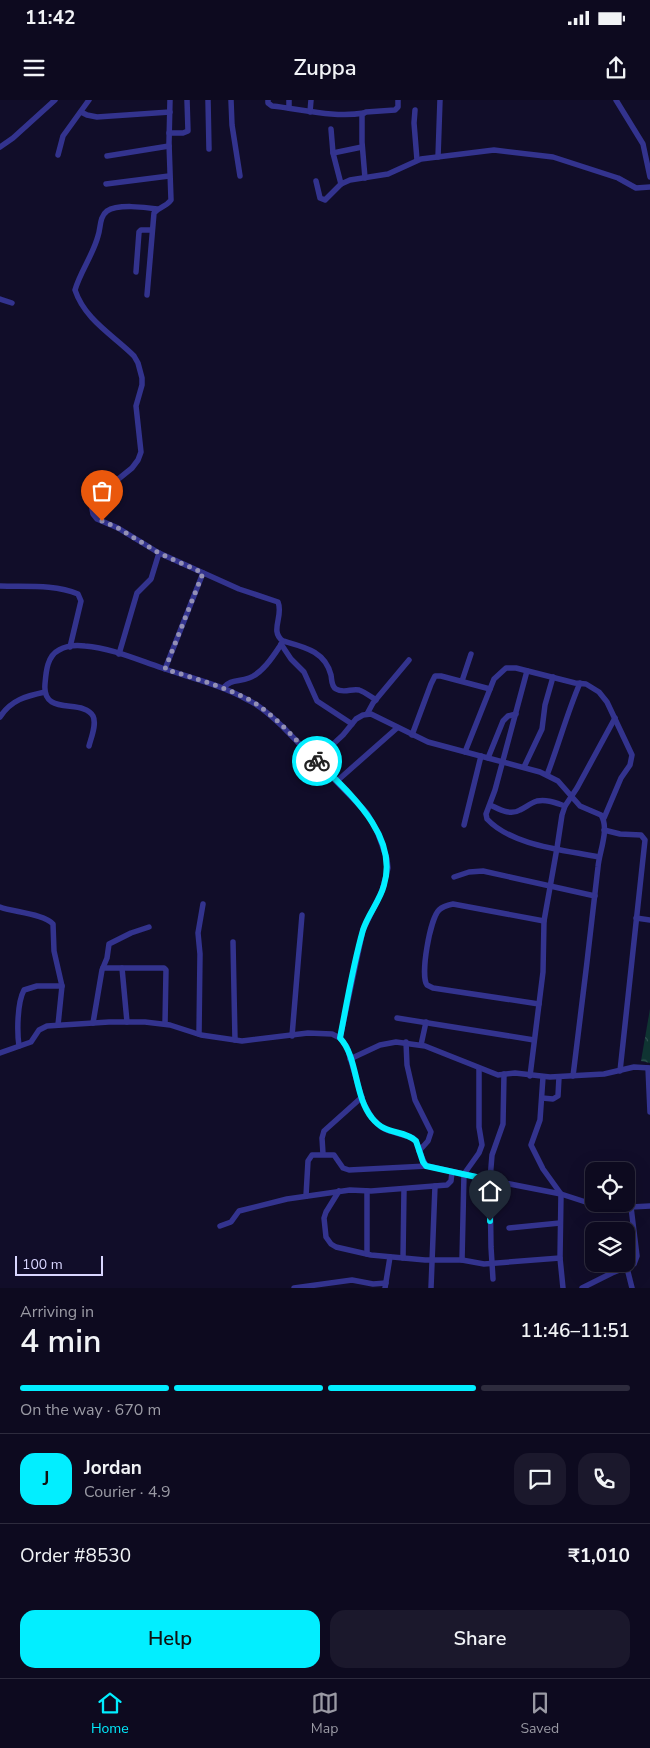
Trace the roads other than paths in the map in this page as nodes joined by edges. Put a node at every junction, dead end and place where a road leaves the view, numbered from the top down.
1 (55, 100) edge
2 (89, 100) edge
3 (170, 100) edge
4 (187, 100) edge
5 (208, 100) edge
6 (231, 100) edge
7 (268, 100) edge
8 (289, 100) edge
9 (311, 100) edge
10 (398, 100) edge
11 (440, 100) edge
12 (616, 100) edge
13 (289, 108) junction
14 (414, 110) dead end
15 (81, 112) junction
16 (170, 112) junction
17 (310, 112) junction
18 (364, 113) junction
19 (331, 129) dead end
20 (169, 132) junction
21 (169, 146) junction
22 (0, 147) edge
23 (362, 148) junction
24 (209, 149) dead end
25 (333, 153) junction
26 (58, 155) dead end
27 (107, 156) dead end
28 (649, 156) edge
29 (438, 157) junction
30 (417, 160) junction
31 (170, 176) junction
32 (240, 176) dead end
33 (650, 177) edge
34 (365, 178) junction
35 (316, 181) dead end
36 (106, 184) dead end
37 (341, 184) junction
38 (650, 187) edge
39 (157, 210) junction
40 (152, 230) junction
41 (136, 272) dead end
42 (147, 295) dead end
43 (0, 299) edge
44 (12, 303) dead end
45 (159, 553) junction
46 (203, 573) junction
47 (0, 586) edge
48 (282, 643) junction
49 (70, 647) junction
50 (119, 654) junction
51 (472, 654) dead end
52 (409, 660) dead end
53 (165, 669) junction
54 (527, 671) junction
55 (553, 677) junction
56 (462, 681) junction
57 (580, 684) junction
58 (223, 688) junction
59 (490, 689) junction
60 (45, 692) junction
61 (376, 700) junction
62 (367, 714) junction
63 (516, 714) junction
64 (0, 717) edge
65 (615, 718) junction
66 (352, 724) junction
67 (397, 728) junction
68 (412, 735) junction
69 (89, 746) dead end
70 (465, 752) junction
71 (481, 756) junction
72 (488, 758) junction
73 (316, 760) junction
74 (502, 761) junction
75 (524, 767) junction
76 (547, 775) junction
77 (337, 781) junction
78 (571, 797) junction
79 (490, 805) junction
80 (565, 806) junction
81 (604, 818) junction
82 (464, 825) dead end
83 (604, 830) junction
84 (558, 848) junction
85 (599, 857) junction
86 (642, 869) junction
87 (650, 870) edge
88 (454, 877) dead end
89 (550, 886) junction
90 (595, 896) junction
91 (203, 904) dead end
92 (0, 907) edge
93 (302, 916) dead end
94 (636, 918) junction
95 (650, 920) edge
96 (544, 921) junction
97 (149, 927) dead end
98 (233, 942) dead end
99 (102, 968) junction
100 (122, 968) junction
101 (62, 986) junction
102 (539, 1004) junction
103 (397, 1018) dead end
104 (127, 1022) junction
105 (426, 1022) junction
106 (93, 1024) junction
107 (165, 1024) junction
108 (58, 1025) junction
109 (199, 1034) junction
110 (292, 1036) junction
111 (340, 1038) junction
112 (235, 1040) junction
113 (534, 1040) junction
114 (406, 1042) junction
115 (422, 1045) junction
116 (19, 1046) junction
117 (0, 1053) edge
118 (350, 1059) junction
119 (479, 1068) junction
120 (649, 1068) edge
121 (620, 1071) junction
122 (504, 1074) junction
123 (530, 1076) junction
124 (573, 1076) junction
125 (543, 1077) junction
126 (559, 1077) junction
127 (362, 1097) junction
128 (542, 1098) junction
129 (650, 1112) edge
130 (419, 1151) junction
131 (323, 1154) junction
132 (426, 1166) junction
133 (452, 1172) junction
134 (464, 1174) junction
135 (490, 1180) junction
136 (435, 1186) junction
137 (404, 1189) junction
138 (339, 1191) junction
139 (367, 1191) junction
140 (562, 1194) junction
141 (306, 1196) junction
142 (585, 1202) edge
143 (650, 1206) edge
144 (635, 1207) edge
145 (560, 1222) junction
146 (220, 1226) dead end
147 (509, 1228) dead end
148 (635, 1240) edge
149 (367, 1254) junction
150 (390, 1257) junction
151 (403, 1258) junction
152 (560, 1258) junction
153 (432, 1260) junction
154 (462, 1260) junction
155 (635, 1261) edge
156 (492, 1263) junction
157 (615, 1272) edge
158 (628, 1272) edge
159 (494, 1279) dead end
160 (386, 1286) edge
161 (307, 1287) edge
162 (294, 1288) edge
163 (431, 1288) edge
164 (563, 1288) edge
165 (582, 1288) edge
166 (632, 1288) edge

1 - 22 street
2 - 15 street
3 - 16 street
4 - 20 street
5 - 24 street
6 - 32 street
7 - 13 street
8 - 13 street
9 - 17 street
10 - 18 street
11 - 29 street
12 - 28 street
13 - 17 street
14 - 30 street
15 - 16 street
15 - 26 street
16 - 20 street
17 - 18 street
18 - 23 street
19 - 25 street
20 - 21 street
21 - 27 street
21 - 31 street
23 - 25 street
23 - 34 street
25 - 37 street
28 - 33 street
29 - 30 street
29 - 38 street
30 - 34 street
31 - 36 street
31 - 39 street
34 - 37 street
35 - 37 street
39 - 40 street
39 - 45 street
40 - 41 street
40 - 42 street
43 - 44 street
45 - 46 street
45 - 50 street
46 - 48 street
46 - 53 street
47 - 49 street
48 - 58 street
48 - 61 street
48 - 66 street
49 - 50 street
49 - 60 street
50 - 53 street
51 - 56 street
52 - 61 street
53 - 58 street
54 - 55 street
54 - 59 street
54 - 63 street
55 - 57 street
55 - 75 street
56 - 59 street
56 - 68 street
57 - 65 street
57 - 76 street
58 - 73 street
59 - 70 street
60 - 64 street
60 - 69 street
61 - 62 street
62 - 66 street
62 - 67 street
63 - 72 street
63 - 74 street
65 - 78 street
65 - 81 street
66 - 73 street
67 - 68 street
67 - 77 street
68 - 70 street
70 - 71 street
71 - 72 street
71 - 82 street
72 - 74 street
73 - 77 street
74 - 75 street
74 - 79 street
75 - 76 street
76 - 78 street
77 - 111 street
78 - 80 street
78 - 81 street
79 - 80 street
79 - 84 street
80 - 84 street
81 - 83 street
83 - 85 street
83 - 86 street
84 - 85 street
84 - 89 street
85 - 90 street
86 - 87 street
86 - 94 street
88 - 89 street
89 - 90 street
89 - 96 street
90 - 124 street
91 - 109 street
92 - 101 street
93 - 110 street
94 - 95 street
94 - 121 street
96 - 102 street
96 - 102 street
97 - 99 street
98 - 112 street
99 - 100 street
99 - 106 street
100 - 104 street
100 - 107 street
101 - 108 street
101 - 116 street
102 - 113 street
103 - 105 street
104 - 106 street
104 - 107 street
105 - 113 street
105 - 115 street
106 - 108 street
107 - 109 street
108 - 116 street
109 - 112 street
110 - 111 street
110 - 112 street
111 - 118 street
113 - 123 street
114 - 115 street
114 - 118 street
114 - 130 street
115 - 119 street
116 - 117 street
118 - 127 street
119 - 122 street
119 - 134 street
120 - 121 street
120 - 129 street
121 - 124 street
122 - 123 street
122 - 135 street
123 - 125 street
124 - 126 street
125 - 126 street
125 - 128 street
126 - 128 street
127 - 130 street
127 - 131 street
128 - 140 street
130 - 132 street
131 - 132 street
131 - 141 street
132 - 133 street
133 - 134 street
133 - 136 street
134 - 135 street
134 - 154 street
135 - 140 street
135 - 156 street
136 - 137 street
136 - 153 street
137 - 139 street
137 - 151 street
138 - 139 street
138 - 141 street
138 - 149 street
139 - 149 street
140 - 142 street
140 - 145 street
141 - 146 street
143 - 144 street
145 - 147 street
145 - 152 street
148 - 155 street
149 - 150 street
150 - 151 street
150 - 160 street
151 - 153 street
152 - 156 street
152 - 164 street
153 - 154 street
153 - 163 street
154 - 156 street
156 - 159 street
157 - 165 street
158 - 166 street
160 - 161 street
161 - 162 street

